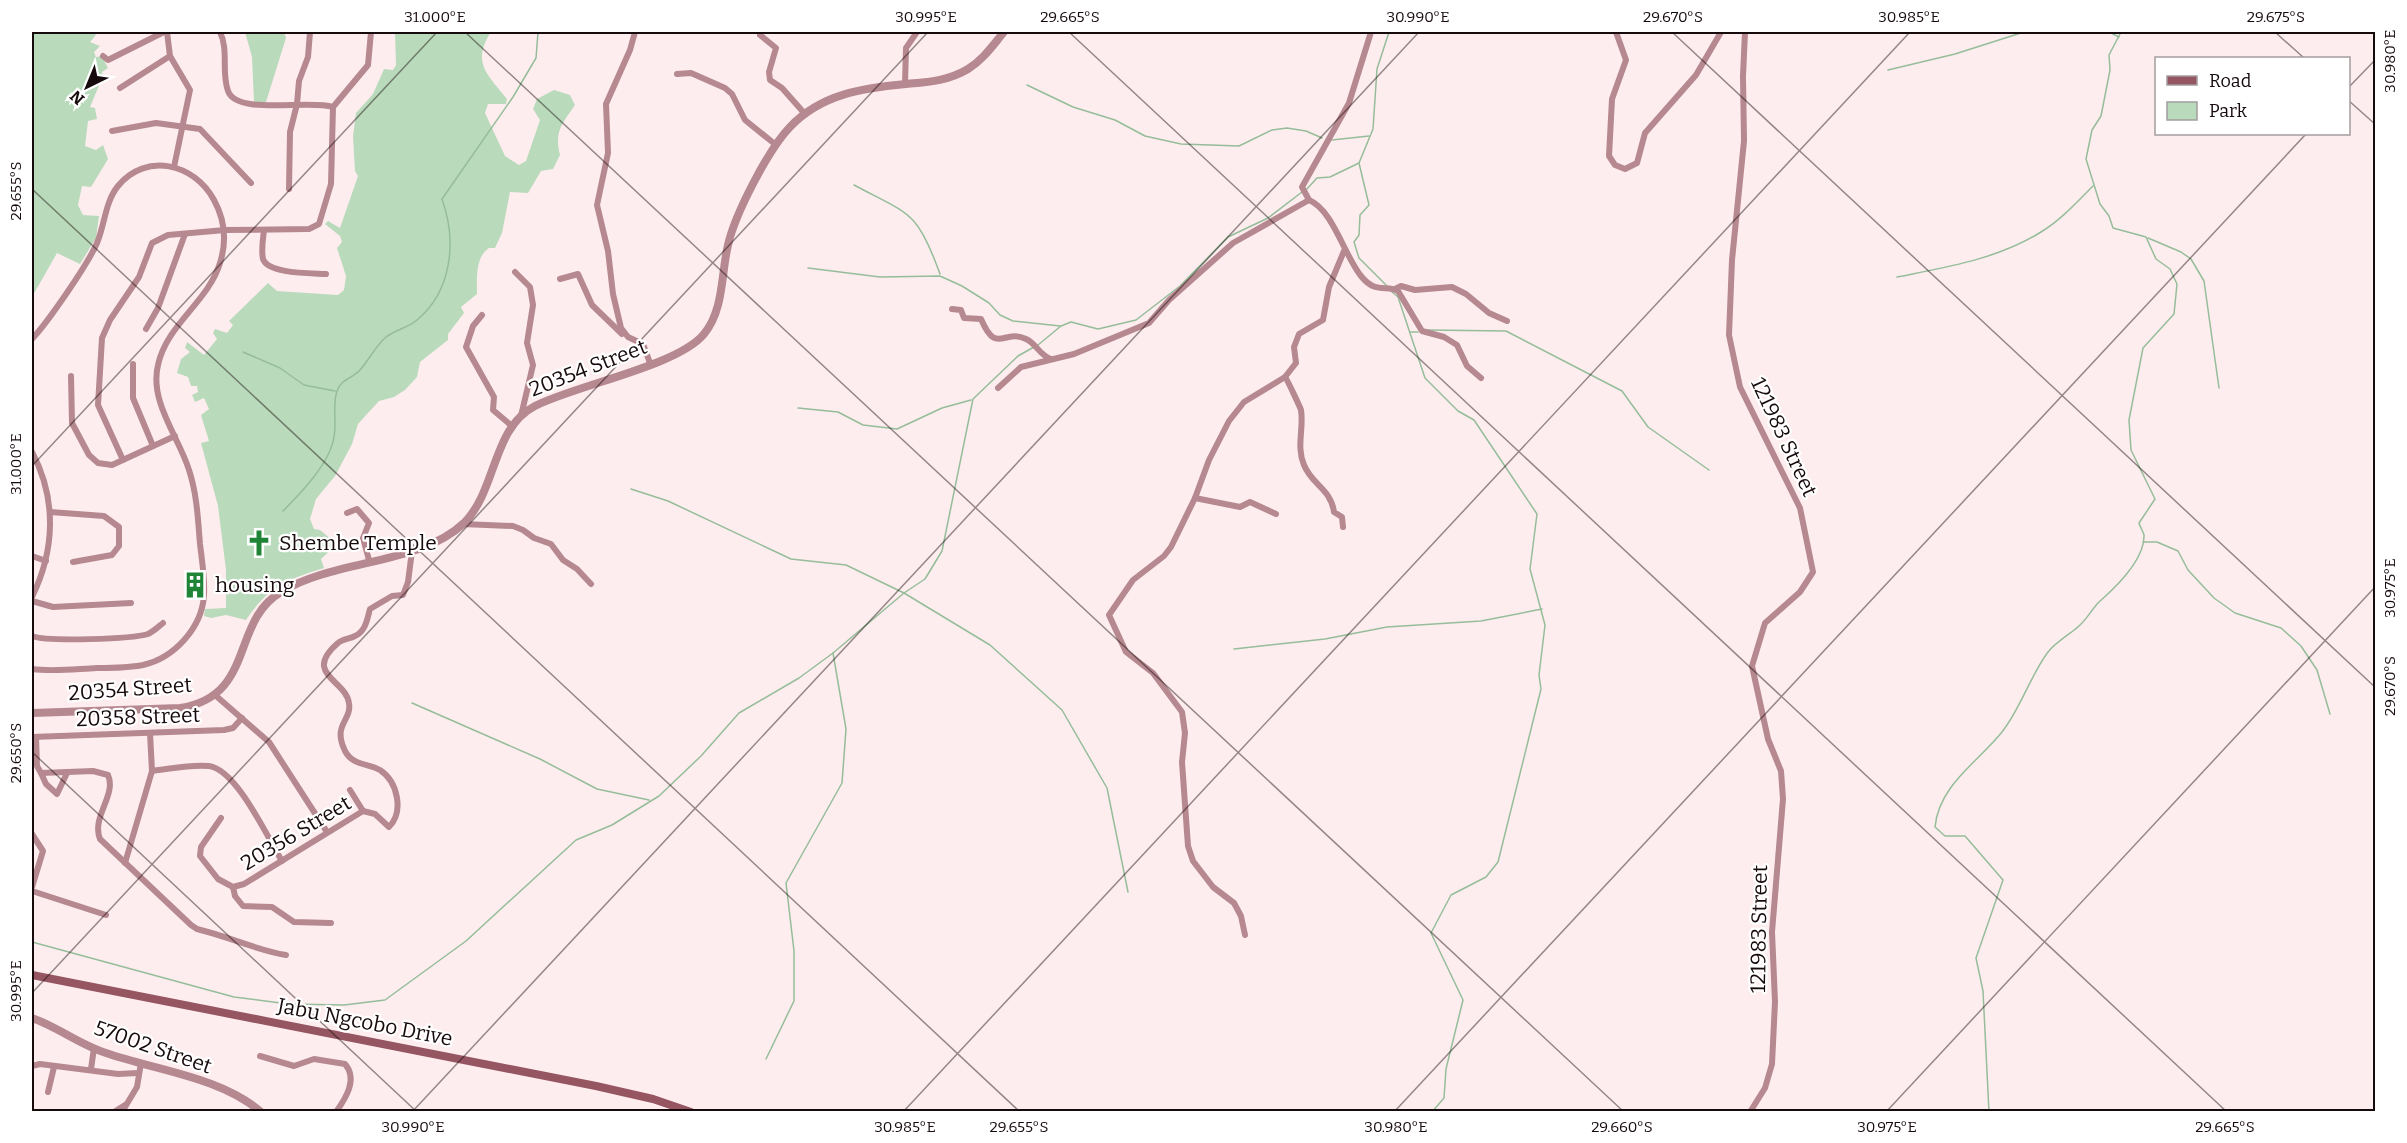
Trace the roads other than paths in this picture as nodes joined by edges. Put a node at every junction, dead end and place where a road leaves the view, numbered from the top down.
1 (166, 32) edge
2 (220, 32) edge
3 (310, 32) edge
4 (371, 32) edge
5 (635, 32) edge
6 (907, 32) edge
7 (917, 32) edge
8 (1004, 32) edge
9 (1371, 32) edge
10 (1616, 32) edge
11 (1721, 32) edge
12 (1746, 32) edge
13 (760, 35) dead end
14 (910, 39) junction
15 (103, 56) dead end
16 (170, 56) junction
17 (676, 74) dead end
18 (905, 84) junction
19 (120, 88) dead end
20 (297, 104) junction
21 (333, 107) junction
22 (805, 114) junction
23 (184, 125) junction
24 (112, 131) dead end
25 (776, 145) junction
26 (174, 167) junction
27 (251, 183) dead end
28 (289, 189) dead end
29 (1306, 194) junction
30 (225, 230) junction
31 (264, 230) junction
32 (185, 234) junction
33 (1344, 251) junction
34 (515, 272) dead end
35 (326, 274) dead end
36 (560, 279) dead end
37 (1390, 289) junction
38 (952, 309) dead end
39 (482, 315) dead end
40 (1507, 321) dead end
41 (146, 329) dead end
42 (626, 335) junction
43 (32, 339) edge
44 (1052, 359) junction
45 (650, 363) junction
46 (133, 364) dead end
47 (71, 376) dead end
48 (1285, 377) junction
49 (1481, 378) dead end
50 (998, 388) dead end
51 (521, 416) junction
52 (512, 426) junction
53 (175, 436) junction
54 (153, 446) junction
55 (32, 455) edge
56 (123, 460) junction
57 (1195, 498) junction
58 (50, 512) junction
59 (347, 513) dead end
60 (1276, 514) dead end
61 (462, 524) junction
62 (1343, 527) dead end
63 (412, 551) junction
64 (32, 556) edge
65 (369, 560) junction
66 (46, 561) junction
67 (72, 562) dead end
68 (591, 584) dead end
69 (32, 599) edge
70 (131, 603) dead end
71 (163, 623) dead end
72 (32, 636) edge
73 (32, 669) edge
74 (215, 695) junction
75 (32, 713) edge
76 (242, 718) junction
77 (150, 733) junction
78 (34, 737) edge
79 (152, 771) junction
80 (67, 773) junction
81 (41, 774) junction
82 (350, 790) dead end
83 (363, 811) junction
84 (220, 818) dead end
85 (327, 832) junction
86 (32, 834) edge
87 (282, 861) junction
88 (125, 863) junction
89 (233, 887) junction
90 (32, 889) edge
91 (106, 915) dead end
92 (331, 923) dead end
93 (1245, 935) dead end
94 (286, 955) dead end
95 (32, 975) edge
96 (32, 1018) edge
97 (94, 1048) junction
98 (260, 1056) dead end
99 (141, 1063) junction
100 (32, 1066) edge
101 (54, 1067) junction
102 (91, 1070) junction
103 (138, 1073) junction
104 (48, 1092) dead end
105 (126, 1104) junction
106 (114, 1112) edge
107 (122, 1112) edge
108 (261, 1112) edge
109 (336, 1112) edge
110 (691, 1112) edge
111 (1750, 1112) edge

1 - 15 street
1 - 16 street
2 - 20 street
3 - 20 street
4 - 21 street
5 - 42 street
6 - 14 street
7 - 14 street
8 - 18 street, 20354 Street
9 - 29 street
10 - 11 street
12 - 111 street, 121983 Street
13 - 22 street
14 - 18 street
16 - 19 street
16 - 23 street
17 - 25 street
18 - 22 street, 20354 Street
20 - 21 street
20 - 28 street
21 - 31 street
22 - 25 street, 20354 Street
23 - 24 street
23 - 26 street
23 - 27 street
25 - 45 street, 20354 Street
26 - 30 street
26 - 43 street
29 - 33 street
29 - 44 street
30 - 31 street
30 - 32 street
30 - 53 street
31 - 35 street
32 - 41 street
32 - 56 street
33 - 37 street
33 - 48 street
34 - 51 street
36 - 42 street
37 - 40 street
37 - 49 street
38 - 44 street
39 - 52 street
42 - 45 street
44 - 50 street
45 - 51 street, 20354 Street
46 - 54 street
47 - 56 street
48 - 57 street
48 - 62 street
51 - 52 street, 20354 Street
52 - 61 street, 20354 Street
53 - 54 street
53 - 73 street
54 - 56 street
55 - 58 street
57 - 60 street
57 - 93 street
58 - 66 street
58 - 67 street
59 - 65 street
61 - 63 street, 20354 Street
61 - 68 street
63 - 65 street, 20354 Street
63 - 83 street, 20356 Street
64 - 66 street
65 - 74 street, 20354 Street
66 - 69 street
69 - 70 street
71 - 72 street
74 - 75 street, 20354 Street
74 - 76 street
76 - 77 street, 20358 Street
76 - 85 street
77 - 78 street, 20358 Street
77 - 79 street
78 - 81 street
79 - 87 street
79 - 88 street
80 - 81 street
80 - 81 street
80 - 88 street
82 - 83 street
83 - 85 street, 20356 Street
84 - 89 street, 20356 Street
85 - 87 street, 20356 Street
86 - 90 street
87 - 89 street, 20356 Street
88 - 94 street
89 - 92 street
90 - 91 street
95 - 110 main road, Jabu Ngcobo Drive
96 - 97 street, 57002 Street
97 - 99 street, 57002 Street
97 - 102 street
98 - 109 street
99 - 103 street
99 - 108 street, 57002 Street
100 - 101 street
101 - 102 street
101 - 104 street
102 - 103 street
103 - 105 street
105 - 106 street
105 - 107 street

